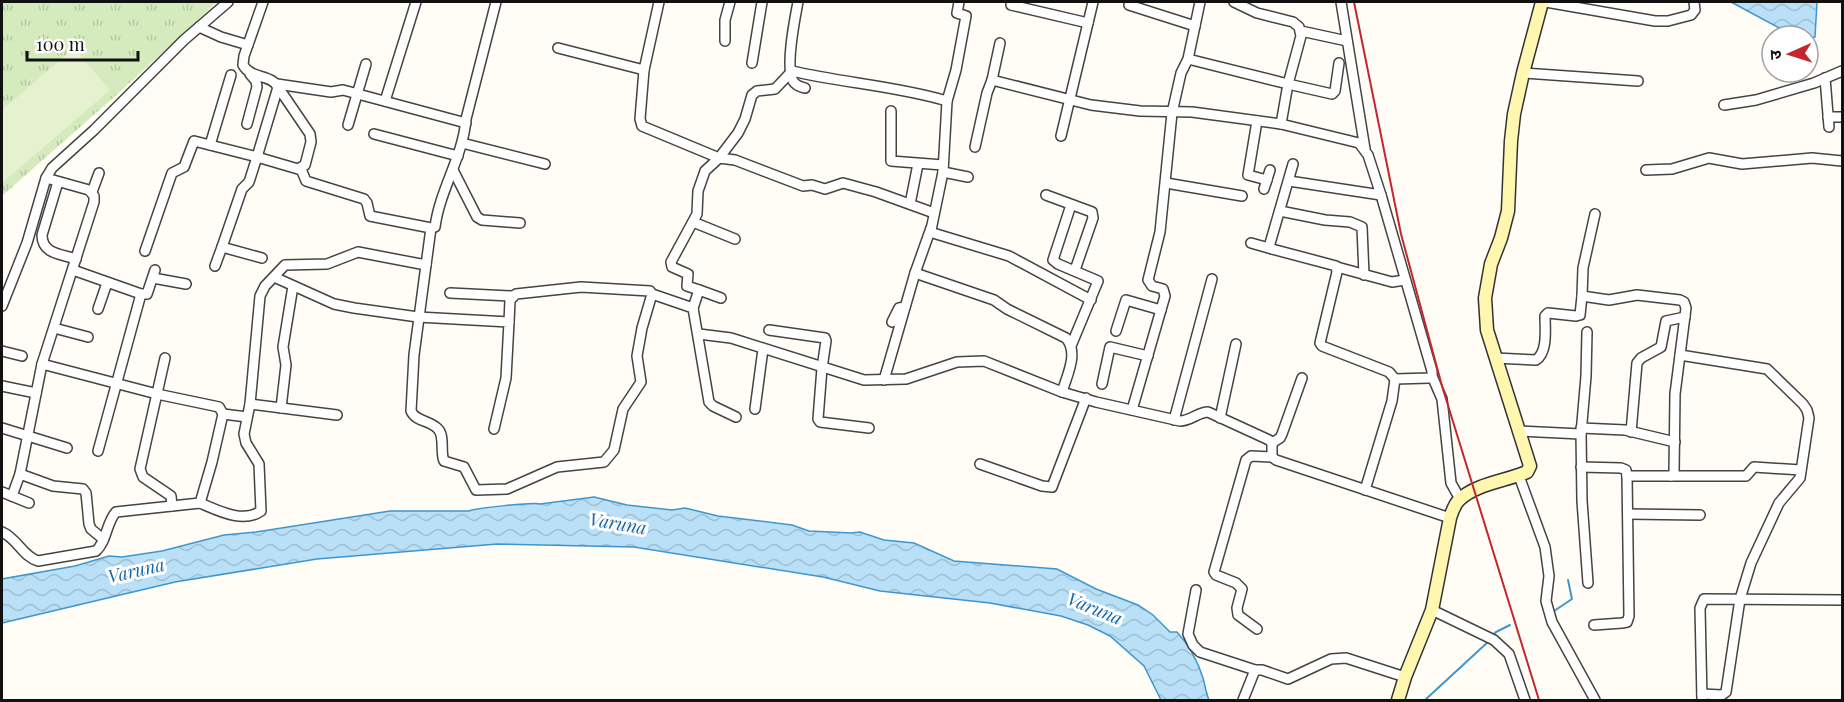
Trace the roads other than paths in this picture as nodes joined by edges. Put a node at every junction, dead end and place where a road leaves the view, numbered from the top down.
1 (228, 2) edge
2 (263, 2) edge
3 (416, 2) edge
4 (495, 2) edge
5 (659, 2) edge
6 (730, 2) edge
7 (762, 2) edge
8 (798, 2) edge
9 (959, 2) edge
10 (1093, 2) edge
11 (1200, 2) edge
12 (1234, 2) edge
13 (1341, 2) edge
14 (1544, 2) edge
15 (1695, 2) edge
16 (1011, 5) dead end
17 (1129, 5) dead end
18 (1088, 23) junction
19 (1195, 26) junction
20 (199, 27) junction
21 (1301, 31) junction
22 (1347, 40) junction
23 (725, 41) dead end
24 (1000, 43) dead end
25 (248, 45) junction
26 (558, 48) dead end
27 (1188, 59) junction
28 (752, 63) dead end
29 (1340, 63) dead end
30 (366, 64) dead end
31 (644, 70) junction
32 (792, 71) junction
33 (1842, 71) edge
34 (249, 72) junction
35 (1522, 73) junction
36 (231, 75) dead end
37 (1825, 78) junction
38 (992, 80) junction
39 (1638, 81) dead end
40 (1288, 84) junction
41 (278, 85) junction
42 (805, 88) dead end
43 (357, 94) junction
44 (1070, 99) junction
45 (385, 101) junction
46 (947, 101) junction
47 (1724, 105) dead end
48 (891, 111) dead end
49 (1172, 113) junction
50 (1842, 117) edge
51 (1257, 121) junction
52 (466, 123) junction
53 (247, 124) dead end
54 (1281, 124) junction
55 (348, 125) dead end
56 (374, 134) dead end
57 (1061, 136) dead end
58 (462, 143) junction
59 (210, 145) junction
60 (975, 147) dead end
61 (1365, 149) junction
62 (458, 156) junction
63 (256, 157) junction
64 (718, 158) junction
65 (1842, 161) edge
66 (544, 164) dead end
67 (918, 164) junction
68 (1293, 164) dead end
69 (302, 169) junction
70 (943, 169) junction
71 (453, 170) junction
72 (1270, 170) dead end
73 (1646, 170) dead end
74 (99, 173) dead end
75 (968, 177) dead end
76 (46, 178) junction
77 (1289, 181) junction
78 (58, 182) junction
79 (1166, 183) junction
80 (92, 192) junction
81 (1046, 195) dead end
82 (1381, 195) junction
83 (1242, 196) dead end
84 (910, 204) junction
85 (1071, 205) junction
86 (1280, 212) junction
87 (934, 213) junction
88 (1594, 214) dead end
89 (693, 222) junction
90 (520, 223) dead end
91 (431, 228) junction
92 (931, 228) junction
93 (735, 240) dead end
94 (1251, 243) dead end
95 (222, 247) junction
96 (1272, 249) junction
97 (145, 251) dead end
98 (262, 258) dead end
99 (76, 259) junction
100 (426, 265) junction
101 (215, 266) dead end
102 (1337, 267) junction
103 (73, 270) junction
104 (1075, 270) junction
105 (915, 273) junction
106 (1364, 275) junction
107 (274, 277) junction
108 (1212, 279) dead end
109 (1405, 280) junction
110 (6, 281) edge
111 (107, 283) junction
112 (186, 284) dead end
113 (293, 285) junction
114 (699, 290) junction
115 (450, 293) dead end
116 (141, 294) junction
117 (652, 294) junction
118 (512, 296) junction
119 (1582, 296) junction
120 (721, 298) dead end
121 (1091, 300) junction
122 (2, 306) edge
123 (905, 307) junction
124 (693, 308) junction
125 (98, 309) dead end
126 (1161, 310) junction
127 (418, 317) junction
128 (1685, 317) junction
129 (509, 321) junction
130 (892, 322) dead end
131 (54, 327) junction
132 (769, 330) dead end
133 (1116, 331) dead end
134 (1587, 332) dead end
135 (699, 334) junction
136 (88, 337) dead end
137 (1236, 344) dead end
138 (1071, 346) junction
139 (763, 349) junction
140 (2, 351) edge
141 (1680, 355) junction
142 (22, 356) dead end
143 (1148, 356) junction
144 (165, 358) dead end
145 (1495, 358) junction
146 (42, 364) junction
147 (822, 368) junction
148 (1432, 376) junction
149 (1302, 378) dead end
150 (1395, 379) junction
151 (884, 380) junction
152 (116, 384) junction
153 (1102, 384) dead end
154 (2, 386) edge
155 (1062, 392) junction
156 (36, 393) junction
157 (157, 394) junction
158 (1086, 398) junction
159 (250, 404) junction
160 (281, 408) junction
161 (755, 409) dead end
162 (1132, 410) junction
163 (223, 414) junction
164 (337, 415) dead end
165 (247, 417) junction
166 (736, 417) dead end
167 (1220, 418) junction
168 (1174, 420) junction
169 (2, 428) edge
170 (869, 428) dead end
171 (494, 429) dead end
172 (1520, 431) junction
173 (1581, 431) junction
174 (1631, 432) junction
175 (28, 437) junction
176 (1675, 442) junction
177 (1272, 443) junction
178 (67, 448) dead end
179 (98, 451) dead end
180 (1272, 457) junction
181 (980, 464) dead end
182 (1581, 467) junction
183 (1801, 471) junction
184 (20, 474) junction
185 (1519, 476) junction
186 (1628, 476) junction
187 (1671, 476) junction
188 (1365, 490) junction
189 (2, 492) edge
190 (12, 496) junction
191 (1460, 499) junction
192 (29, 503) dead end
193 (200, 503) junction
194 (172, 506) junction
195 (1628, 514) junction
196 (1700, 515) dead end
197 (1450, 518) junction
198 (2, 532) edge
199 (104, 539) junction
200 (1588, 583) dead end
201 (1196, 590) dead end
202 (1740, 599) junction
203 (1842, 600) edge
204 (1432, 610) junction
205 (1594, 625) dead end
206 (1257, 629) dead end
207 (1255, 670) junction
208 (1405, 677) junction
209 (1702, 697) edge
210 (1243, 700) edge
211 (1398, 700) edge
212 (1525, 700) edge
213 (1595, 700) edge

1 - 20 street
2 - 25 street
3 - 45 street
4 - 52 street
5 - 31 street
6 - 23 street
7 - 28 street
8 - 32 street
9 - 46 street
10 - 18 street
11 - 19 street
12 - 21 street
13 - 22 street
14 - 15 street
14 - 35 street
16 - 18 street
17 - 19 street
18 - 44 street
19 - 27 street
20 - 25 street
20 - 76 street
21 - 22 street
21 - 40 street
22 - 61 street
24 - 38 street
25 - 34 street
26 - 31 street
27 - 40 street
27 - 49 street
29 - 40 street
30 - 43 street
31 - 64 street
32 - 42 street
32 - 46 street
32 - 64 street
33 - 37 street
34 - 41 street
34 - 53 street
35 - 39 street
35 - 145 street
36 - 59 street
37 - 47 street
37 - 50 street
38 - 44 street
38 - 60 street
40 - 54 street
41 - 43 street
41 - 63 street
41 - 69 street
43 - 45 street
43 - 55 street
44 - 49 street
44 - 57 street
45 - 52 street
46 - 70 street
48 - 67 street
49 - 51 street
49 - 79 street
51 - 54 street
51 - 72 street
52 - 58 street
54 - 61 street
56 - 62 street
58 - 62 street
58 - 66 street
59 - 63 street
59 - 97 street
61 - 82 street
62 - 71 street
63 - 69 street
63 - 95 street
64 - 84 street
64 - 89 street
65 - 73 street
67 - 70 street
67 - 84 street
68 - 77 street
69 - 91 street
70 - 75 street
70 - 87 street
71 - 90 street
71 - 91 street
74 - 80 street
76 - 78 street
76 - 110 street
77 - 82 street
77 - 86 street
78 - 80 street
78 - 99 street
79 - 83 street
79 - 126 street
80 - 99 street
81 - 85 street
82 - 109 street
84 - 87 street
85 - 104 street
85 - 104 street
86 - 96 street
86 - 106 street
87 - 92 street
88 - 119 street
89 - 93 street
89 - 114 street
91 - 100 street
92 - 105 street
92 - 121 street
94 - 96 street
95 - 98 street
95 - 101 street
96 - 102 street
99 - 103 street
100 - 107 street
100 - 127 street
102 - 106 street
102 - 150 street
103 - 111 street
103 - 131 street
104 - 121 street
105 - 123 street
105 - 138 street
106 - 109 street
107 - 113 street
107 - 159 street
108 - 168 street
109 - 148 street
110 - 122 street
111 - 116 street
111 - 125 street
112 - 116 street
113 - 127 street
113 - 160 street
114 - 120 street
114 - 124 street
115 - 118 street
116 - 152 street
117 - 118 street
117 - 124 street
117 - 127 street
118 - 129 street
119 - 128 street
119 - 145 street
121 - 138 street
123 - 130 street
123 - 151 street
124 - 135 street
126 - 133 street
126 - 143 street
127 - 129 street
128 - 141 street
128 - 174 street
129 - 171 street
131 - 136 street
131 - 146 street
132 - 147 street
134 - 173 street
135 - 139 street
135 - 166 street
137 - 167 street
138 - 155 street
139 - 147 street
139 - 161 street
140 - 142 street
141 - 176 street
141 - 183 street
143 - 153 street
143 - 162 street
144 - 157 street
145 - 172 street
146 - 152 street
146 - 156 street
147 - 151 street
147 - 170 street
148 - 150 street
148 - 191 street
149 - 177 street
150 - 188 street
151 - 155 street
152 - 157 street
152 - 179 street
154 - 156 street
155 - 158 street
156 - 175 street
157 - 163 street
157 - 194 street
158 - 162 street
158 - 181 street
159 - 160 street
159 - 165 street
160 - 164 street
162 - 168 street
163 - 165 street
163 - 193 street
165 - 193 street
167 - 168 street
167 - 177 street
169 - 175 street
172 - 173 street
172 - 185 street
173 - 174 street
173 - 182 street
174 - 176 street
175 - 178 street
175 - 184 street
176 - 187 street
177 - 180 street
180 - 188 street
180 - 206 street
182 - 186 street
182 - 200 street
183 - 187 street
183 - 202 street
184 - 190 street
184 - 199 street
185 - 191 street
185 - 213 street
186 - 187 street
186 - 195 street
188 - 197 street
189 - 190 street
190 - 192 street
191 - 197 street
193 - 194 street
194 - 199 street
195 - 196 street
195 - 205 street
197 - 204 street
198 - 199 street
201 - 207 street
202 - 203 street
202 - 209 street
202 - 209 street
204 - 208 street
204 - 212 street
207 - 208 street
207 - 210 street
208 - 211 street

